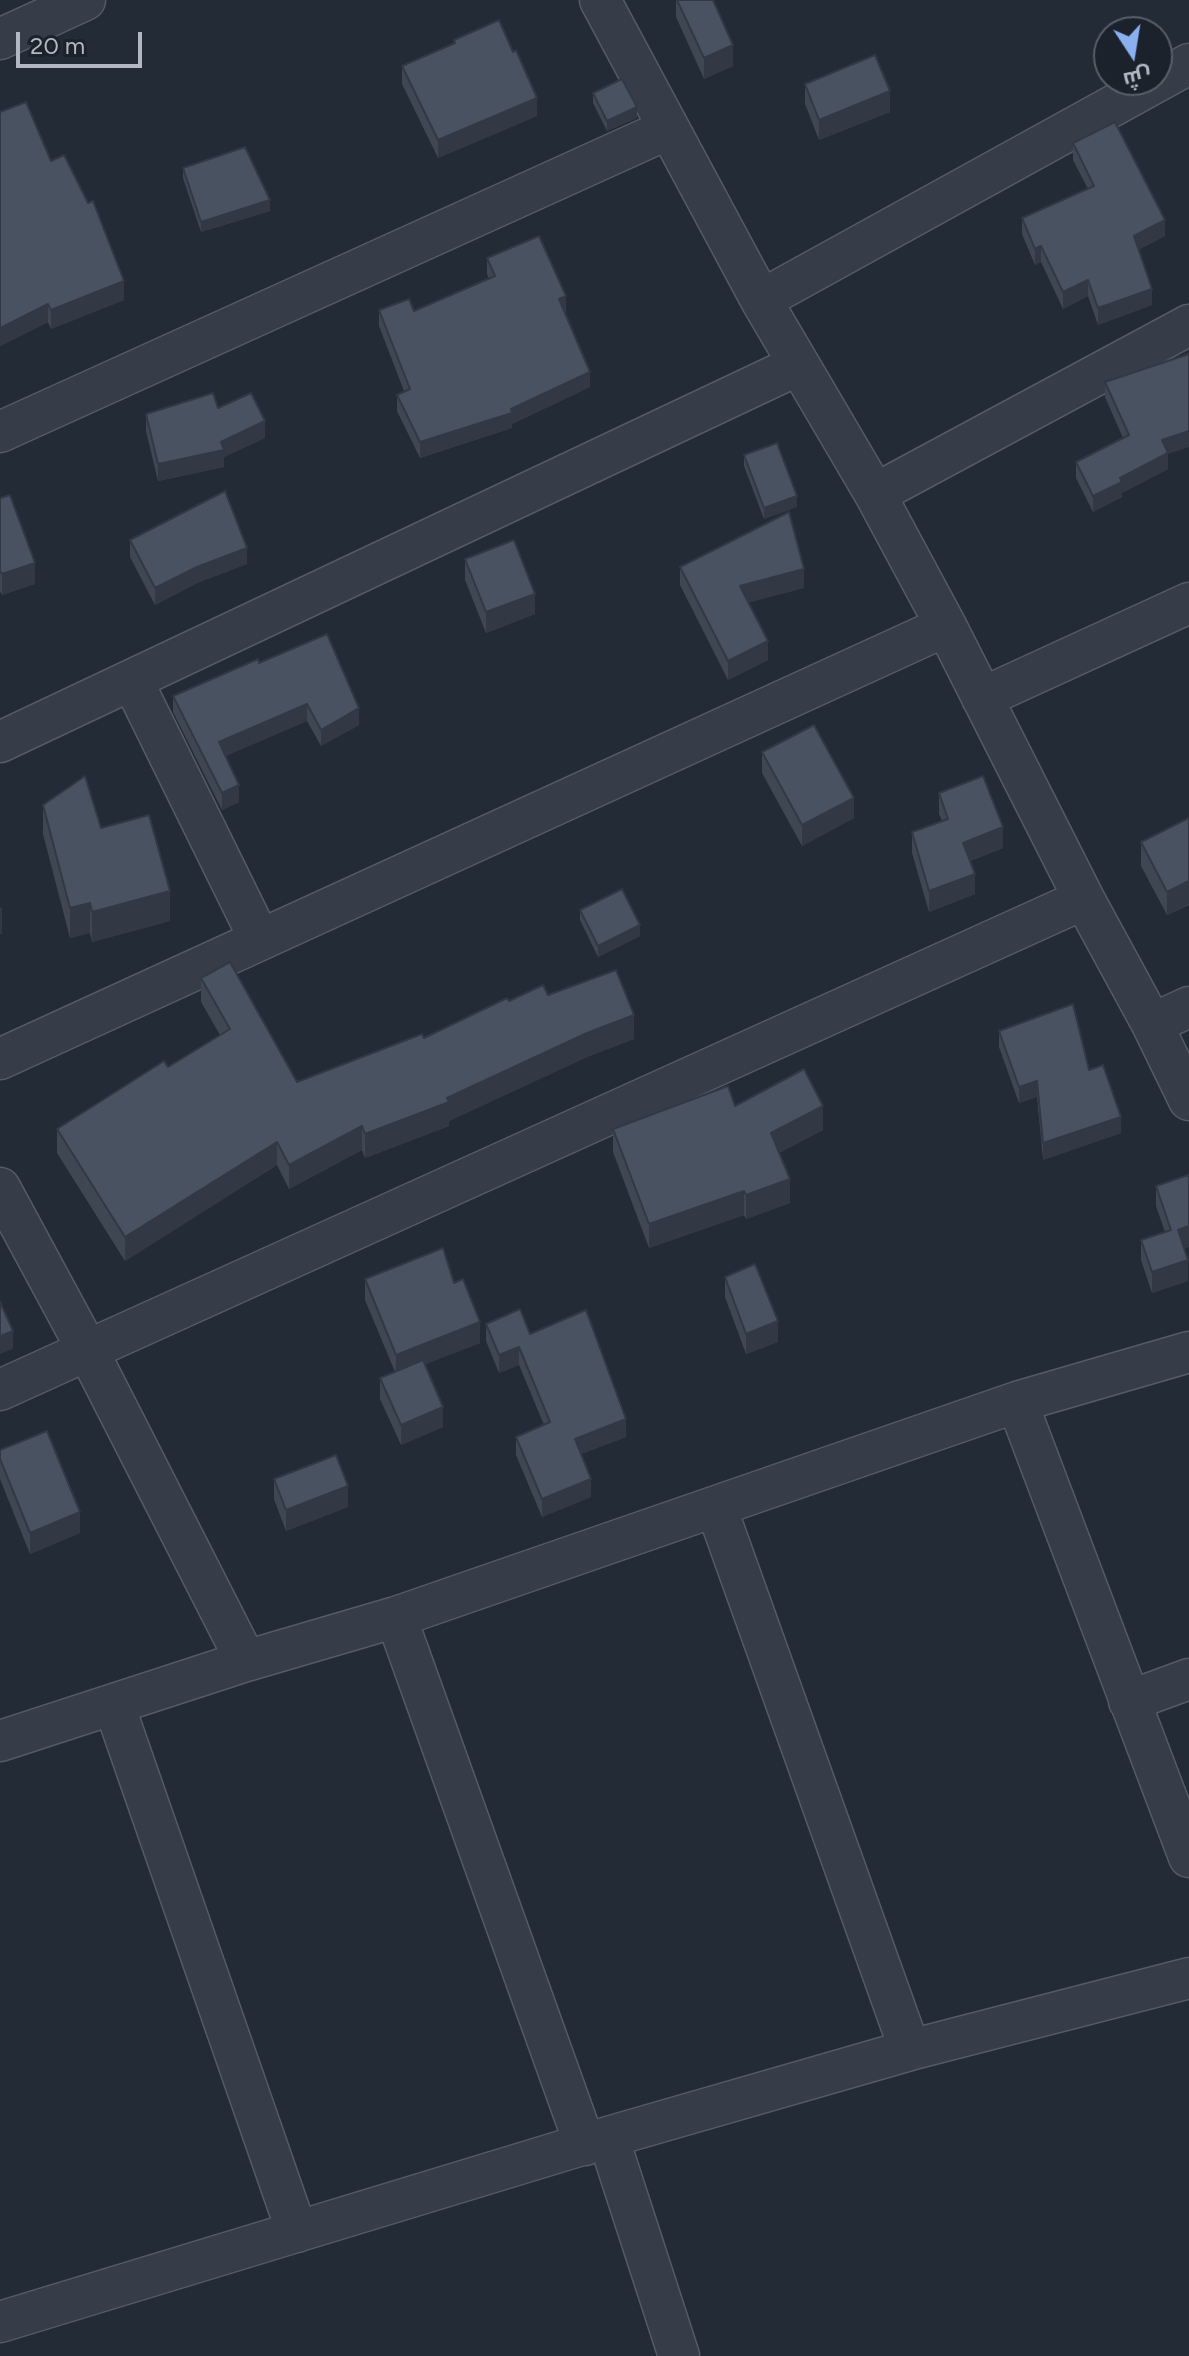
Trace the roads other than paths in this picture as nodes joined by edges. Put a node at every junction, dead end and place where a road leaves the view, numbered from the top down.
1 (85, 0) edge
2 (603, 1) edge
3 (0, 39) edge
4 (1189, 64) edge
5 (668, 129) junction
6 (761, 300) junction
7 (1189, 325) edge
8 (798, 365) junction
9 (0, 432) edge
10 (875, 494) junction
11 (1189, 603) edge
12 (946, 626) junction
13 (132, 680) junction
14 (982, 698) junction
15 (0, 742) edge
16 (1084, 899) junction
17 (260, 940) junction
18 (1189, 1007) edge
19 (1152, 1024) junction
20 (0, 1059) edge
21 (1189, 1100) edge
22 (0, 1188) edge
23 (88, 1351) junction
24 (1189, 1352) edge
25 (0, 1390) edge
26 (1017, 1402) junction
27 (716, 1507) junction
28 (396, 1617) junction
29 (246, 1661) junction
30 (1189, 1679) edge
31 (1129, 1701) junction
32 (114, 1705) junction
33 (0, 1741) edge
34 (1189, 1857) edge
35 (1189, 1978) edge
36 (910, 2050) junction
37 (597, 2141) junction
38 (297, 2232) junction
39 (0, 2322) edge
40 (679, 2356) edge

1 - 3 street
2 - 5 street
4 - 6 street
5 - 6 street
5 - 9 street
6 - 8 street
7 - 10 street
8 - 10 street
8 - 13 street
10 - 12 street
11 - 14 street
12 - 14 street
12 - 17 street
13 - 15 street
13 - 17 street
14 - 16 street
16 - 19 street
16 - 23 street
17 - 20 street
18 - 19 street
19 - 21 street
22 - 23 street
23 - 25 street
23 - 29 street
24 - 26 street
26 - 27 street
26 - 31 street
27 - 28 street
27 - 36 street
28 - 29 street
28 - 37 street
29 - 32 street
30 - 31 street
31 - 34 street
32 - 33 street
32 - 38 street
35 - 36 street
36 - 37 street
37 - 38 street
37 - 40 street
38 - 39 street

